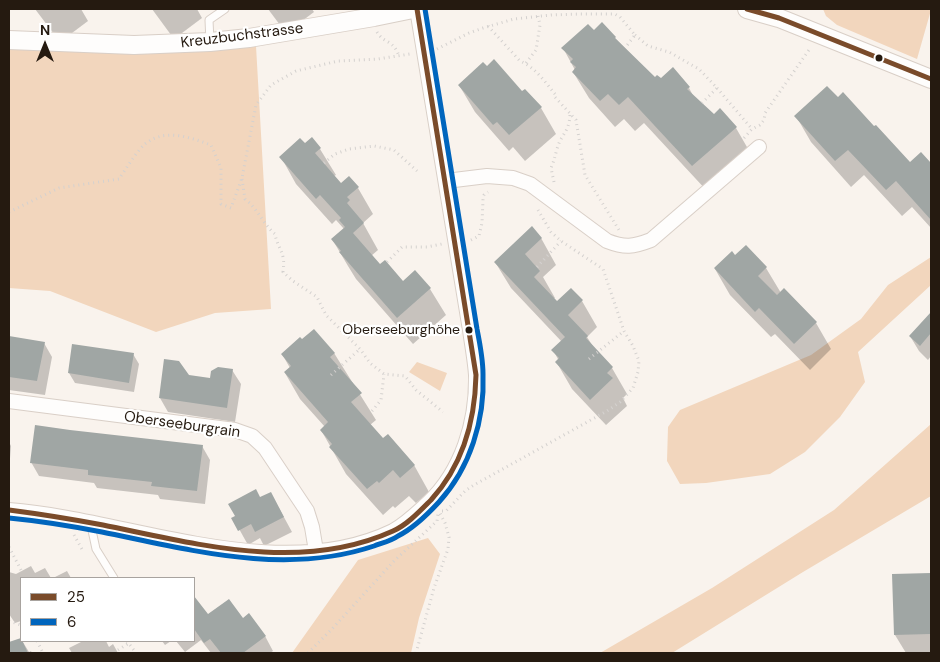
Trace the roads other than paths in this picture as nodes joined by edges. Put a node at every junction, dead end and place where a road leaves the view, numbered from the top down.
1 (225, 9) edge
2 (415, 9) edge
3 (747, 9) edge
4 (782, 13) edge
5 (9, 40) edge
6 (210, 42) junction
7 (931, 79) edge
8 (759, 147) dead end
9 (446, 181) junction
10 (9, 401) edge
11 (9, 510) edge
12 (89, 521) junction
13 (316, 551) junction
14 (113, 577) edge

1 - 6 lane
2 - 6 street, Kreuzbuchstrasse
2 - 9 street
3 - 4 street
4 - 7 street
5 - 6 street, Kreuzbuchstrasse
8 - 9 street
9 - 13 street
10 - 13 street, Oberseeburgrain
11 - 12 street
12 - 13 street
12 - 14 lane

